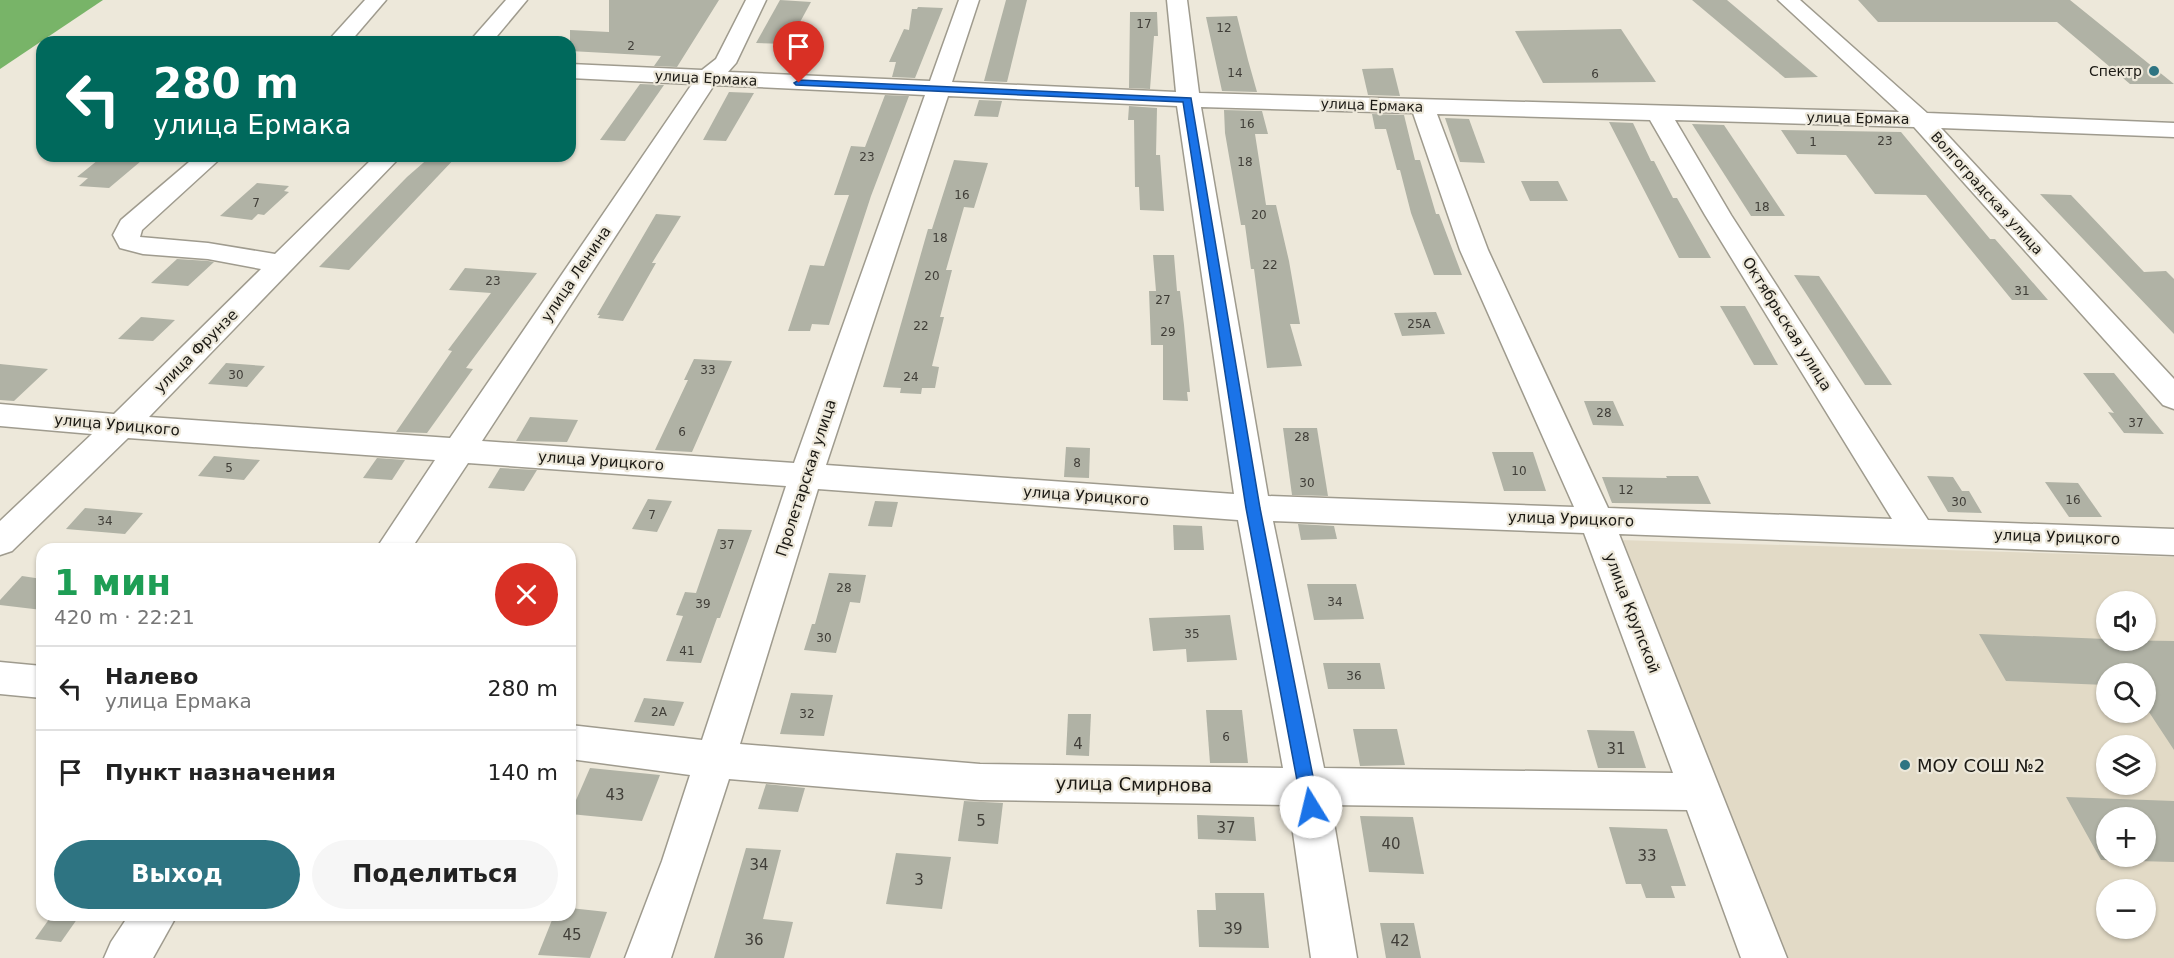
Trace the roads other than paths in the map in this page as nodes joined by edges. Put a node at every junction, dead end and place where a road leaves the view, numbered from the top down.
1 (376, 0) edge
2 (517, 0) edge
3 (756, 0) edge
4 (969, 0) edge
5 (1177, 0) edge
6 (1788, 0) edge
7 (343, 36) edge
8 (485, 36) edge
9 (576, 71) edge
10 (707, 78) junction
11 (937, 89) junction
12 (1188, 100) junction
13 (1422, 106) junction
14 (1659, 114) junction
15 (1921, 120) junction
16 (2174, 130) edge
17 (204, 162) edge
18 (383, 162) edge
19 (283, 264) junction
20 (2174, 398) edge
21 (0, 415) edge
22 (121, 426) junction
23 (457, 451) junction
24 (806, 475) junction
25 (1253, 508) junction
26 (1596, 519) junction
27 (1918, 532) junction
28 (0, 542) edge
29 (2174, 542) edge
30 (397, 543) edge
31 (0, 678) edge
32 (36, 681) edge
33 (576, 743) edge
34 (715, 760) junction
35 (1307, 785) junction
36 (1701, 792) junction
37 (151, 921) edge
38 (127, 958) edge
39 (648, 958) edge
40 (1334, 958) edge
41 (1764, 958) edge

1 - 7 street
2 - 8 street
3 - 10 street, улица Ленина
4 - 11 street, Пролетарская улица
5 - 12 street
6 - 15 street, Волгоградская улица
9 - 10 street, улица Ермака
10 - 11 street, улица Ермака
10 - 23 street, улица Ленина
11 - 12 street, улица Ермака
11 - 24 street, Пролетарская улица
12 - 13 street, улица Ермака
12 - 25 street
13 - 14 street, улица Ермака
13 - 26 street, улица Крупской
14 - 15 street, улица Ермака
14 - 27 street, Октябрьская улица
15 - 16 street, улица Ермака
15 - 20 street, Волгоградская улица
17 - 19 street
18 - 19 street, улица Фрунзе
19 - 22 street, улица Фрунзе
21 - 22 street, улица Урицкого
22 - 23 street, улица Урицкого
22 - 28 street, улица Фрунзе
23 - 24 street, улица Урицкого
23 - 30 street, улица Ленина
24 - 25 street, улица Урицкого
24 - 34 street, Пролетарская улица
25 - 26 street, улица Урицкого
25 - 35 street
26 - 27 street, улица Урицкого
26 - 36 street, улица Крупской
27 - 29 street, улица Урицкого
31 - 32 street
33 - 34 street, улица Смирнова
34 - 35 street, улица Смирнова
34 - 39 street, Пролетарская улица
35 - 36 street, улица Смирнова
35 - 40 street
36 - 41 street, улица Крупской
37 - 38 street

